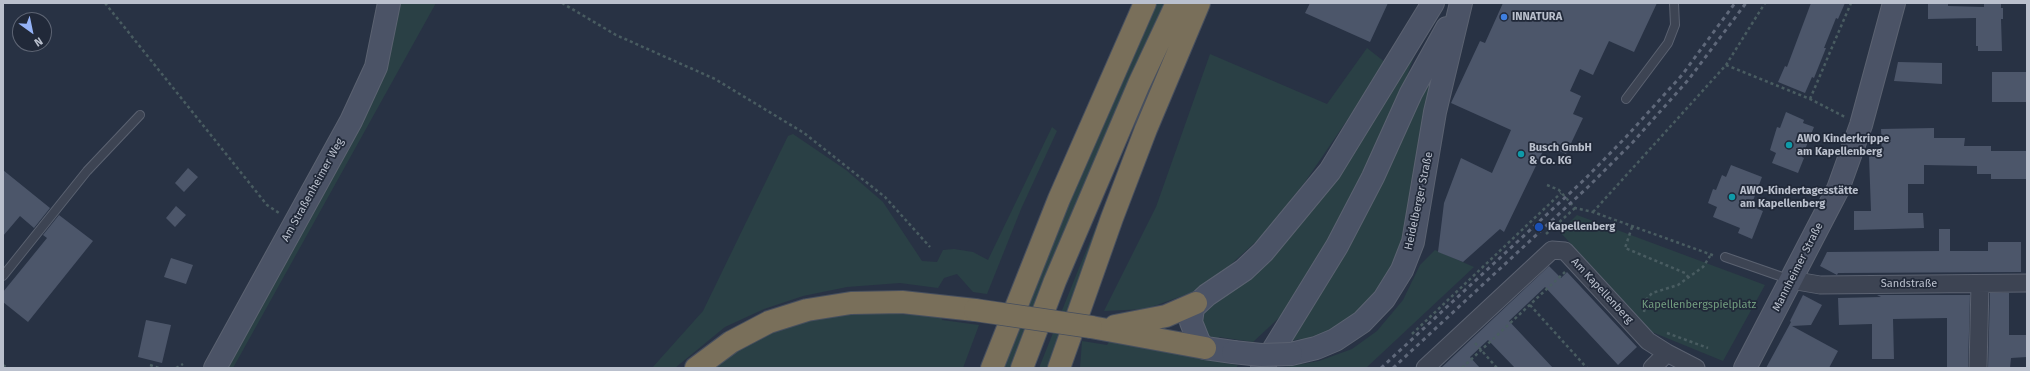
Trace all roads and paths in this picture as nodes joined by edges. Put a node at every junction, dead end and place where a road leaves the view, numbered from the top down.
1 (105, 3) edge
2 (389, 3) edge
3 (562, 3) edge
4 (1145, 3) edge
5 (1177, 3) edge
6 (1199, 3) edge
7 (1433, 3) edge
8 (1438, 3) edge
9 (1674, 3) edge
10 (1765, 3) edge
11 (1851, 3) edge
12 (1886, 3) edge
13 (1894, 3) edge
14 (1460, 5) edge
15 (1881, 49) junction
16 (1726, 65) junction
17 (1411, 93) junction
18 (1626, 99) dead end
19 (1810, 99) junction
20 (140, 115) dead end
21 (1861, 125) junction
22 (1547, 185) dead end
23 (1561, 193) junction
24 (1575, 208) junction
25 (1593, 212) junction
26 (1568, 214) dead end
27 (294, 224) junction
28 (1632, 227) junction
29 (930, 247) dead end
30 (1710, 256) junction
31 (1725, 257) joint
32 (1575, 262) junction
33 (3, 276) edge
34 (1688, 277) junction
35 (1791, 280) junction
36 (2027, 283) edge
37 (1980, 284) junction
38 (1196, 303) junction
39 (1530, 306) junction
40 (1644, 316) dead end
41 (1090, 325) junction
42 (1287, 329) junction
43 (1464, 332) junction
44 (1665, 332) dead end
45 (1412, 334) dead end
46 (1205, 348) junction
47 (1708, 348) dead end
48 (1481, 350) junction
49 (1667, 353) junction
50 (183, 364) dead end
51 (3, 365) edge
52 (150, 365) dead end
53 (7, 368) edge
54 (159, 368) edge
55 (176, 368) edge
56 (215, 368) edge
57 (696, 368) edge
58 (992, 368) edge
59 (1022, 368) edge
60 (1059, 368) edge
61 (1071, 368) edge
62 (1257, 368) edge
63 (1262, 368) edge
64 (1425, 368) edge
65 (1462, 368) edge
66 (1497, 368) edge
67 (1587, 368) edge
68 (1652, 368) edge
69 (1696, 368) edge
70 (1745, 368) edge
71 (1978, 368) edge

1 - 27 path
2 - 27 street, Am Straßenheimer Weg
3 - 29 path
4 - 58 highway
5 - 59 highway
6 - 41 highway
7 - 38 street
8 - 17 street
9 - 18 lane
10 - 16 path
11 - 19 path
12 - 15 street, Mannheimer Straße
13 - 15 street, Mannheimer Straße
14 - 17 street
14 - 46 street, Heidelberger Straße, bridge
15 - 21 street, Mannheimer Straße
16 - 19 path
16 - 25 path
17 - 42 street
19 - 21 path
20 - 33 lane
21 - 35 street, Mannheimer Straße
22 - 23 path
23 - 24 path
23 - 45 path
24 - 25 path
24 - 26 path
25 - 28 path
27 - 56 street, Am Straßenheimer Weg
28 - 30 path
28 - 34 path
30 - 31 path
30 - 34 path
31 - 35 lane
32 - 39 path
32 - 43 street, Am Kapellenberg
32 - 49 street, Am Kapellenberg
34 - 40 path
35 - 37 street, Sandstraße
35 - 70 street, Mannheimer Straße
36 - 37 street, Sandstraße
37 - 71 street
38 - 41 highway
38 - 46 street
39 - 48 path
39 - 67 path
41 - 46 highway
41 - 57 highway, bridge
41 - 60 highway
41 - 61 highway
42 - 62 street
42 - 63 street
43 - 48 path
43 - 64 street, Am Kapellenberg
44 - 47 path
48 - 65 path
48 - 66 path
49 - 68 street
49 - 69 street, Am Kapellenberg
50 - 55 path
51 - 53 path
52 - 54 path

